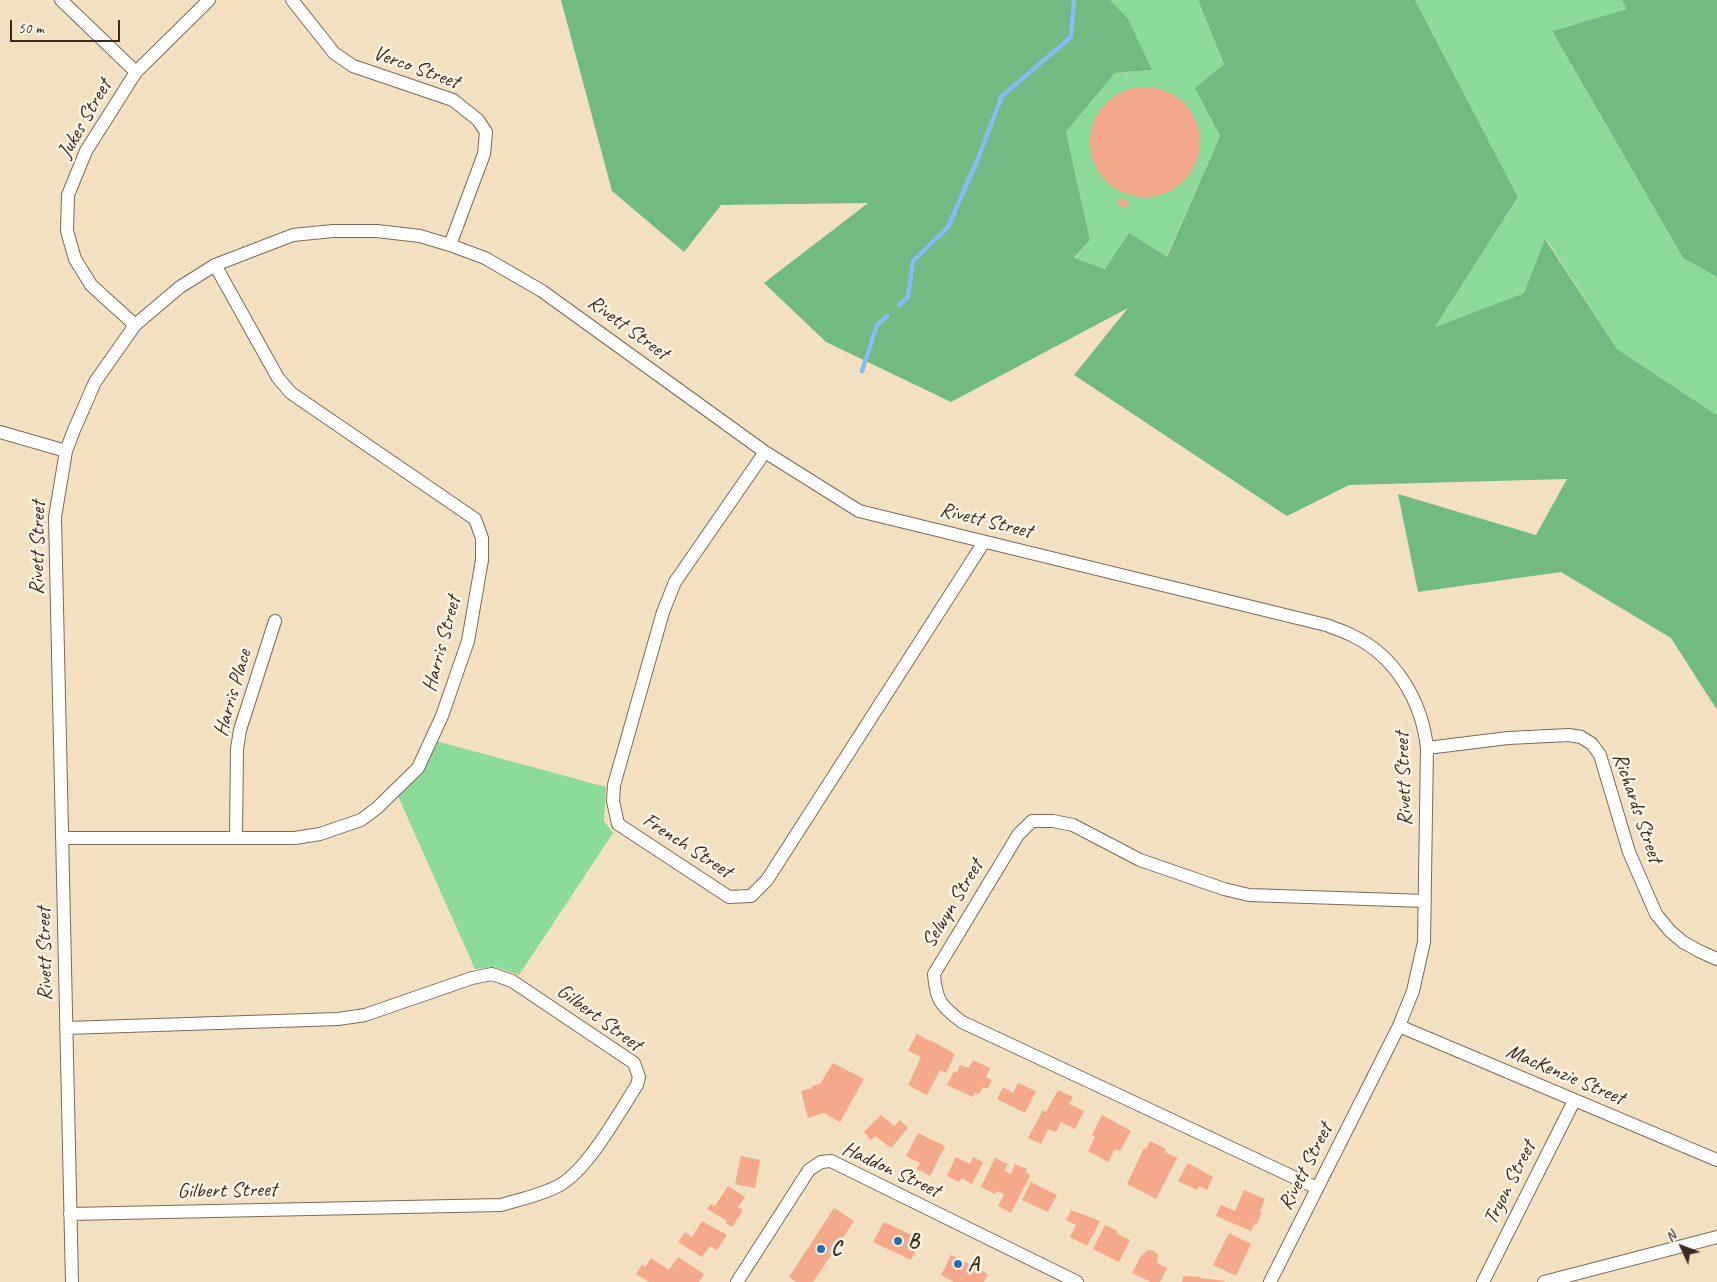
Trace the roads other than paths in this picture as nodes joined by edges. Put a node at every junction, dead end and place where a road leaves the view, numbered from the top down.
1 (60, 0) edge
2 (209, 0) edge
3 (292, 0) edge
4 (136, 72) junction
5 (450, 245) junction
6 (215, 265) junction
7 (135, 325) junction
8 (0, 432) edge
9 (66, 451) junction
10 (765, 452) junction
11 (984, 542) junction
12 (275, 621) dead end
13 (1427, 748) junction
14 (236, 837) junction
15 (62, 838) junction
16 (1425, 901) junction
17 (1717, 959) edge
18 (1399, 1026) junction
19 (66, 1028) junction
20 (1574, 1101) junction
21 (1717, 1160) edge
22 (1317, 1188) junction
23 (70, 1214) junction
24 (1717, 1237) edge
25 (1486, 1281) edge
26 (72, 1282) edge
27 (737, 1282) edge
28 (1077, 1282) edge
29 (1270, 1282) edge
30 (1544, 1282) edge

1 - 4 street
2 - 4 street, Jukes Street
3 - 5 street, Verco Street
4 - 7 street, Jukes Street
5 - 6 street, Rivett Street
5 - 10 street, Rivett Street
6 - 7 street, Rivett Street
6 - 14 street, Harris Street
7 - 9 street, Rivett Street
8 - 9 street
9 - 15 street, Rivett Street
10 - 11 street, Rivett Street
10 - 11 street, French Street
11 - 13 street, Rivett Street
12 - 14 street, Harris Place
13 - 16 street, Rivett Street
13 - 17 street, Richards Street
14 - 15 street, Harris Street
15 - 19 street, Rivett Street
16 - 18 street, Rivett Street
16 - 22 street, Selwyn Street
18 - 20 street, MacKenzie Street
18 - 22 street, Rivett Street
19 - 23 street, Rivett Street
19 - 23 street, Gilbert Street
20 - 21 street, MacKenzie Street
20 - 25 street, Tryon Street
22 - 29 street, Rivett Street
23 - 26 street, Rivett Street
24 - 30 street
27 - 28 street, Haddon Street

